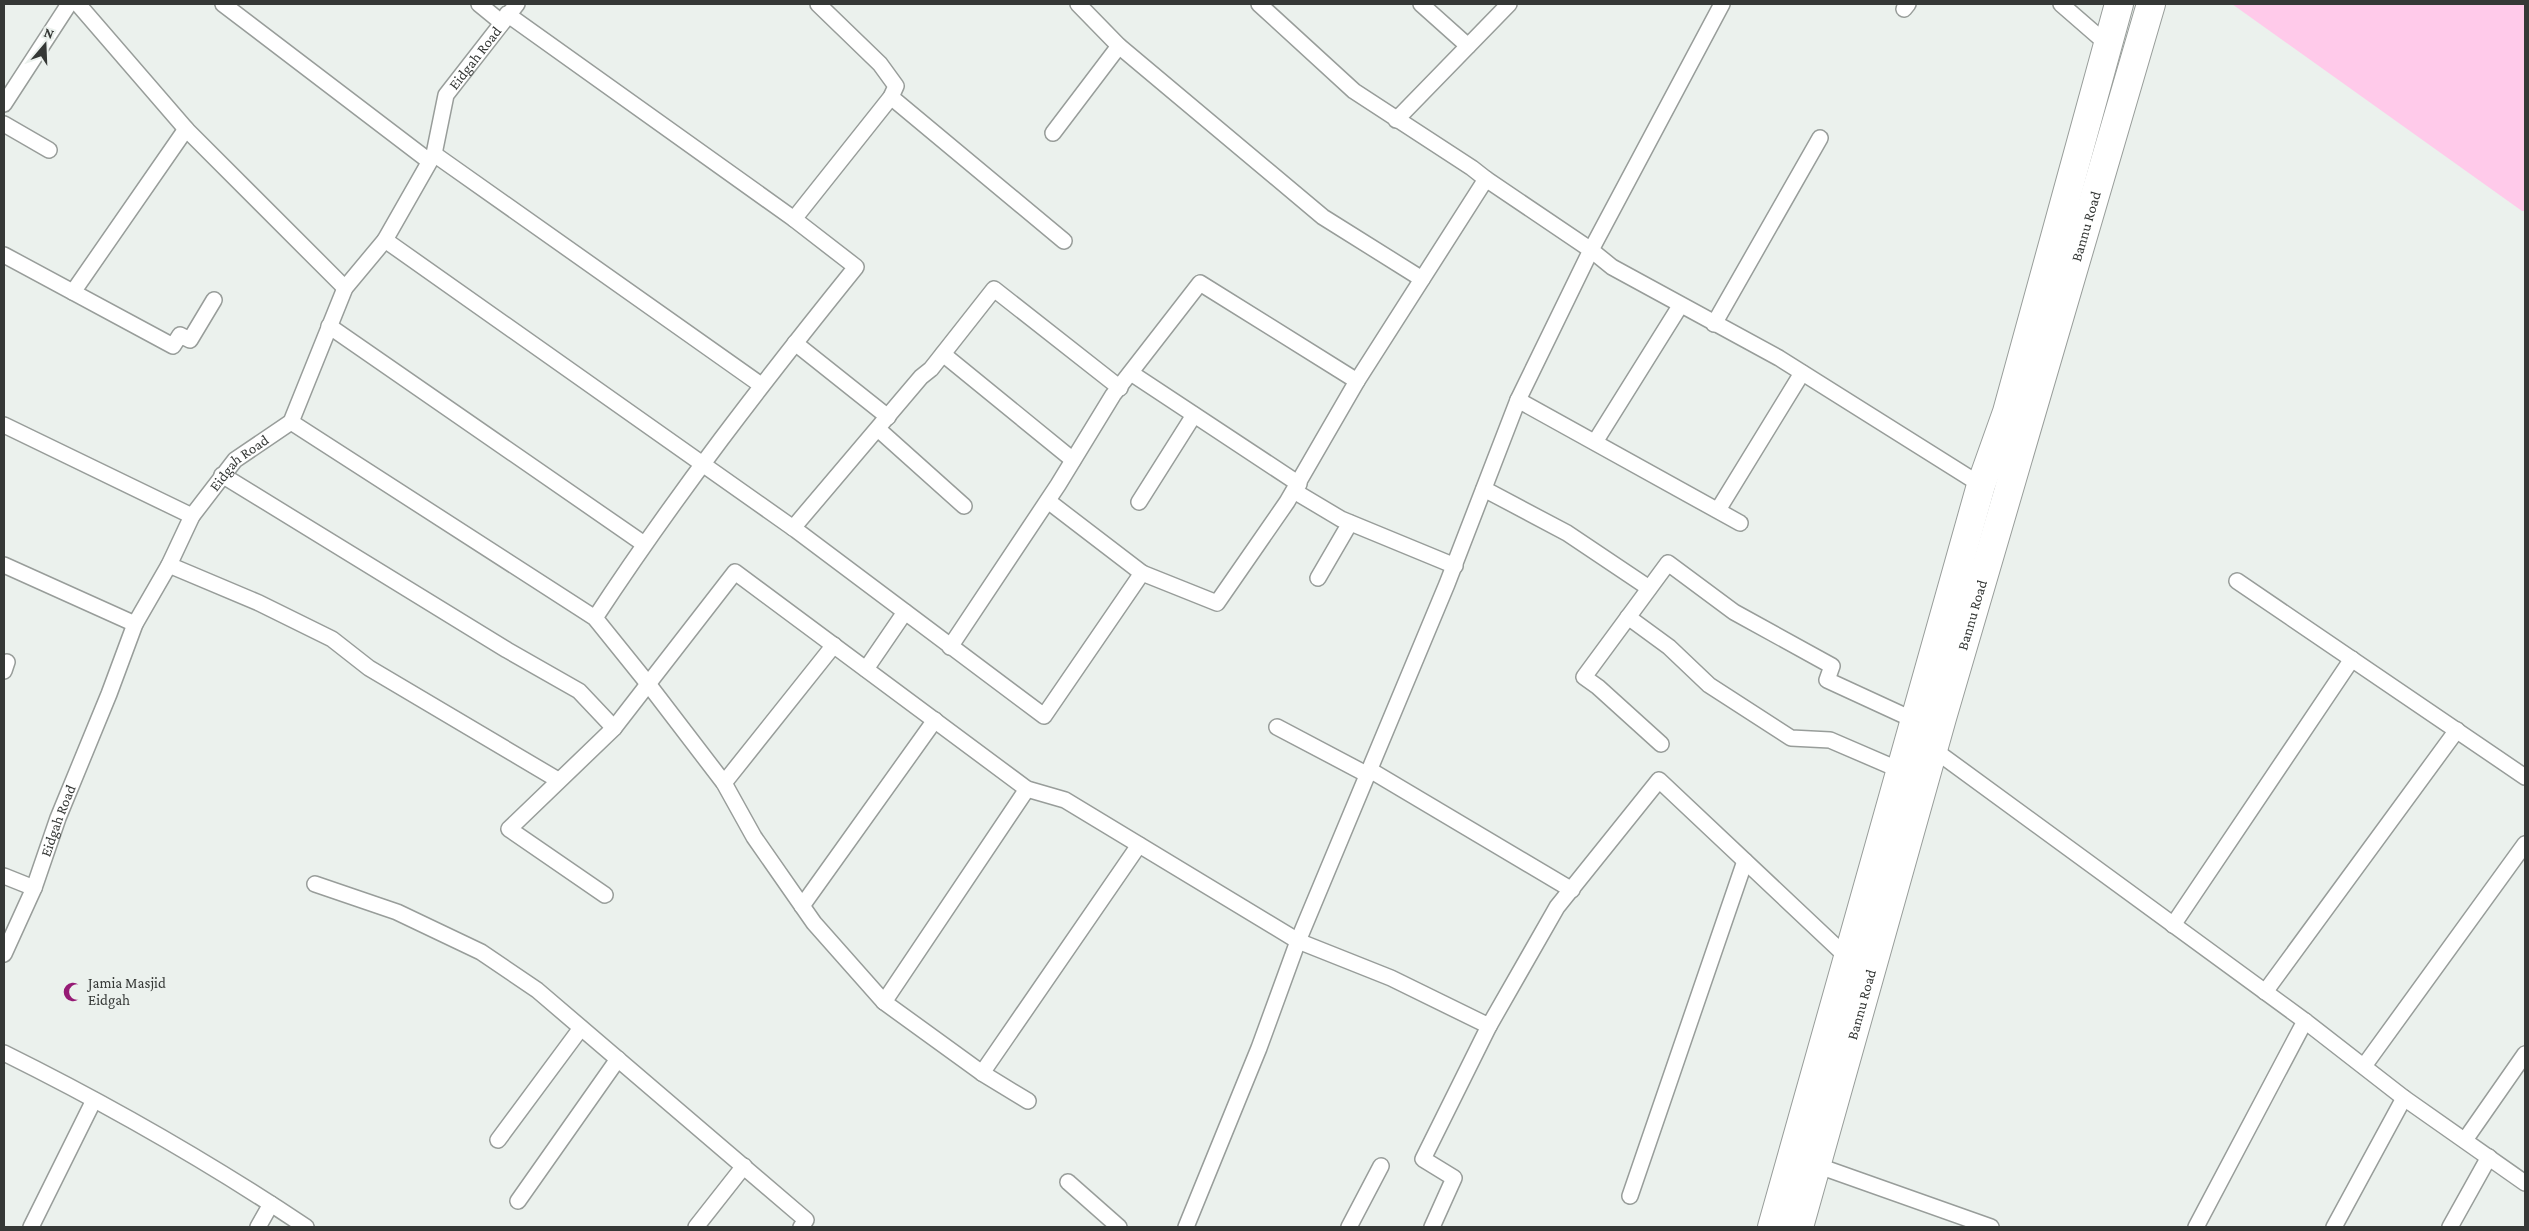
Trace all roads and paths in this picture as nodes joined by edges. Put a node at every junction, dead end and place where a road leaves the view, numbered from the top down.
1 (69, 4) edge
2 (78, 4) edge
3 (223, 4) edge
4 (479, 4) edge
5 (818, 4) edge
6 (1078, 4) edge
7 (1259, 4) edge
8 (1422, 4) edge
9 (1509, 4) edge
10 (1722, 4) edge
11 (2061, 4) edge
12 (2119, 4) edge
13 (2151, 4) edge
14 (508, 13) edge
15 (2107, 44) junction
16 (1119, 46) junction
17 (1468, 46) junction
18 (891, 97) junction
19 (4, 104) edge
20 (1396, 120) junction
21 (4, 124) edge
22 (186, 130) junction
23 (1053, 132) dead end
24 (1820, 138) dead end
25 (50, 150) dead end
26 (431, 158) junction
27 (1486, 180) junction
28 (794, 219) junction
29 (385, 240) junction
30 (1064, 241) dead end
31 (1591, 250) junction
32 (4, 255) edge
33 (1422, 278) junction
34 (345, 288) junction
35 (74, 292) junction
36 (214, 300) dead end
37 (1680, 306) junction
38 (1714, 324) junction
39 (329, 326) junction
40 (795, 343) junction
41 (943, 354) junction
42 (1131, 373) junction
43 (1802, 373) junction
44 (1357, 380) junction
45 (761, 385) junction
46 (1120, 388) junction
47 (1518, 400) junction
48 (1194, 415) junction
49 (291, 422) junction
50 (883, 423) junction
51 (4, 425) edge
52 (1595, 442) junction
53 (1073, 460) junction
54 (704, 464) junction
55 (222, 475) junction
56 (1981, 485) junction
57 (1296, 488) junction
58 (1484, 488) junction
59 (1048, 501) junction
60 (1139, 502) dead end
61 (964, 506) dead end
62 (1718, 510) junction
63 (192, 516) junction
64 (1350, 523) junction
65 (1740, 523) dead end
66 (793, 528) junction
67 (644, 544) junction
68 (169, 565) junction
69 (4, 566) edge
70 (1454, 566) junction
71 (1142, 573) junction
72 (1318, 578) dead end
73 (2237, 581) dead end
74 (1649, 588) junction
75 (904, 612) junction
76 (1628, 617) junction
77 (595, 618) junction
78 (135, 624) junction
79 (834, 645) junction
80 (950, 647) junction
81 (2352, 659) junction
82 (866, 669) junction
83 (649, 684) junction
84 (935, 720) junction
85 (1916, 721) junction
86 (1276, 727) dead end
87 (614, 728) junction
88 (2457, 730) junction
89 (1661, 744) dead end
90 (1934, 749) junction
91 (1902, 771) junction
92 (1369, 772) junction
93 (2525, 777) edge
94 (558, 780) junction
95 (724, 784) junction
96 (1027, 789) junction
97 (2525, 844) edge
98 (1139, 845) junction
99 (1745, 861) junction
100 (4, 876) edge
101 (315, 884) dead end
102 (34, 888) junction
103 (1572, 890) junction
104 (605, 895) dead end
105 (802, 906) junction
106 (2173, 925) junction
107 (1298, 940) junction
108 (4, 954) edge
109 (1848, 958) junction
110 (2265, 992) junction
111 (884, 1002) junction
112 (2305, 1021) junction
113 (1489, 1026) junction
114 (580, 1028) junction
115 (4, 1052) edge
116 (2525, 1054) edge
117 (618, 1059) junction
118 (2364, 1066) junction
119 (982, 1073) junction
120 (2404, 1098) junction
121 (94, 1100) junction
122 (1028, 1101) dead end
123 (498, 1140) dead end
124 (2465, 1140) junction
125 (2489, 1157) junction
126 (1816, 1165) junction
127 (744, 1166) junction
128 (1382, 1166) dead end
129 (1068, 1182) dead end
130 (2525, 1183) edge
131 (1630, 1196) dead end
132 (518, 1201) dead end
133 (271, 1204) junction
134 (31, 1227) edge
135 (258, 1227) edge
136 (306, 1227) edge
137 (696, 1227) edge
138 (801, 1227) edge
139 (1119, 1227) edge
140 (1186, 1227) edge
141 (1349, 1227) edge
142 (1432, 1227) edge
143 (1772, 1227) edge
144 (1798, 1227) edge
145 (1992, 1227) edge
146 (2196, 1227) edge
147 (2334, 1227) edge
148 (2450, 1227) edge

1 - 19 street
2 - 22 street
3 - 26 street
4 - 14 street
5 - 18 street
6 - 16 street
7 - 20 street
8 - 17 street
9 - 17 street
10 - 31 street
11 - 15 street
12 - 15 highway, Bannu Road
13 - 90 highway, Bannu Road
14 - 26 street, Eidgah Road
14 - 28 street
15 - 56 highway, Bannu Road
16 - 23 street
16 - 33 street
17 - 20 street
18 - 28 street
18 - 30 street
20 - 27 street
21 - 25 street
22 - 34 street
22 - 35 street
24 - 38 street
26 - 29 street, Eidgah Road
26 - 45 street
27 - 31 street
27 - 33 street
28 - 40 street
29 - 34 street, Eidgah Road
29 - 54 street
31 - 37 street
31 - 47 street
32 - 35 street
33 - 44 street
34 - 39 street, Eidgah Road
35 - 36 street
37 - 38 street
37 - 52 street
38 - 43 street
39 - 49 street, Eidgah Road
39 - 67 street
40 - 45 street
40 - 50 street
41 - 46 street
41 - 50 street
41 - 53 street
42 - 44 street
42 - 46 street
42 - 48 street
43 - 56 street
43 - 62 street
44 - 57 street
45 - 54 street
46 - 53 street
47 - 52 street
47 - 58 street
48 - 57 street
48 - 60 street
49 - 55 street, Eidgah Road
49 - 77 street
50 - 61 street
50 - 66 street
51 - 63 street
52 - 62 street
53 - 59 street
54 - 66 street
54 - 67 street
55 - 63 street, Eidgah Road
55 - 87 street
56 - 85 highway, Bannu Road
57 - 64 street
57 - 71 street
58 - 70 street
58 - 74 street
59 - 71 street
59 - 80 street
62 - 65 street
63 - 68 street, Eidgah Road
64 - 70 street
64 - 72 street
66 - 75 street
67 - 77 street
68 - 78 street, Eidgah Road
68 - 94 street
69 - 78 street
70 - 92 street
71 - 80 street
73 - 81 street
74 - 76 street
74 - 85 street
75 - 80 street
75 - 82 street
76 - 89 street
76 - 91 street
77 - 83 street
78 - 102 street, Eidgah Road
79 - 82 street
79 - 83 street
79 - 95 street
81 - 88 street
81 - 106 street
82 - 84 street
83 - 87 street
83 - 95 street
84 - 96 street
84 - 105 street
85 - 91 highway, Bannu Road
86 - 92 street
87 - 94 street
88 - 93 street
88 - 110 street
90 - 106 street
90 - 126 highway, Bannu Road
91 - 109 highway, Bannu Road
92 - 103 street
92 - 107 street
94 - 104 street
95 - 105 street
96 - 98 street
96 - 111 street
97 - 118 street
98 - 107 street
98 - 119 street
99 - 103 street
99 - 109 street
99 - 131 street
100 - 102 street
101 - 114 street
102 - 108 street, Eidgah Road
103 - 113 street
105 - 111 street
106 - 110 street
107 - 113 street
107 - 140 street
109 - 143 highway, Bannu Road
110 - 112 street
111 - 119 street
112 - 118 street
112 - 146 street
113 - 142 street
114 - 117 street
114 - 123 street
115 - 121 street
116 - 124 street
117 - 127 street
117 - 132 street
118 - 120 street
119 - 122 street
120 - 124 street
120 - 147 street
121 - 133 street
121 - 134 street
124 - 125 street
125 - 130 street
125 - 148 street
126 - 144 highway, Bannu Road
126 - 145 street
127 - 137 street
127 - 138 street
128 - 141 street
129 - 139 street
133 - 135 street
133 - 136 street

